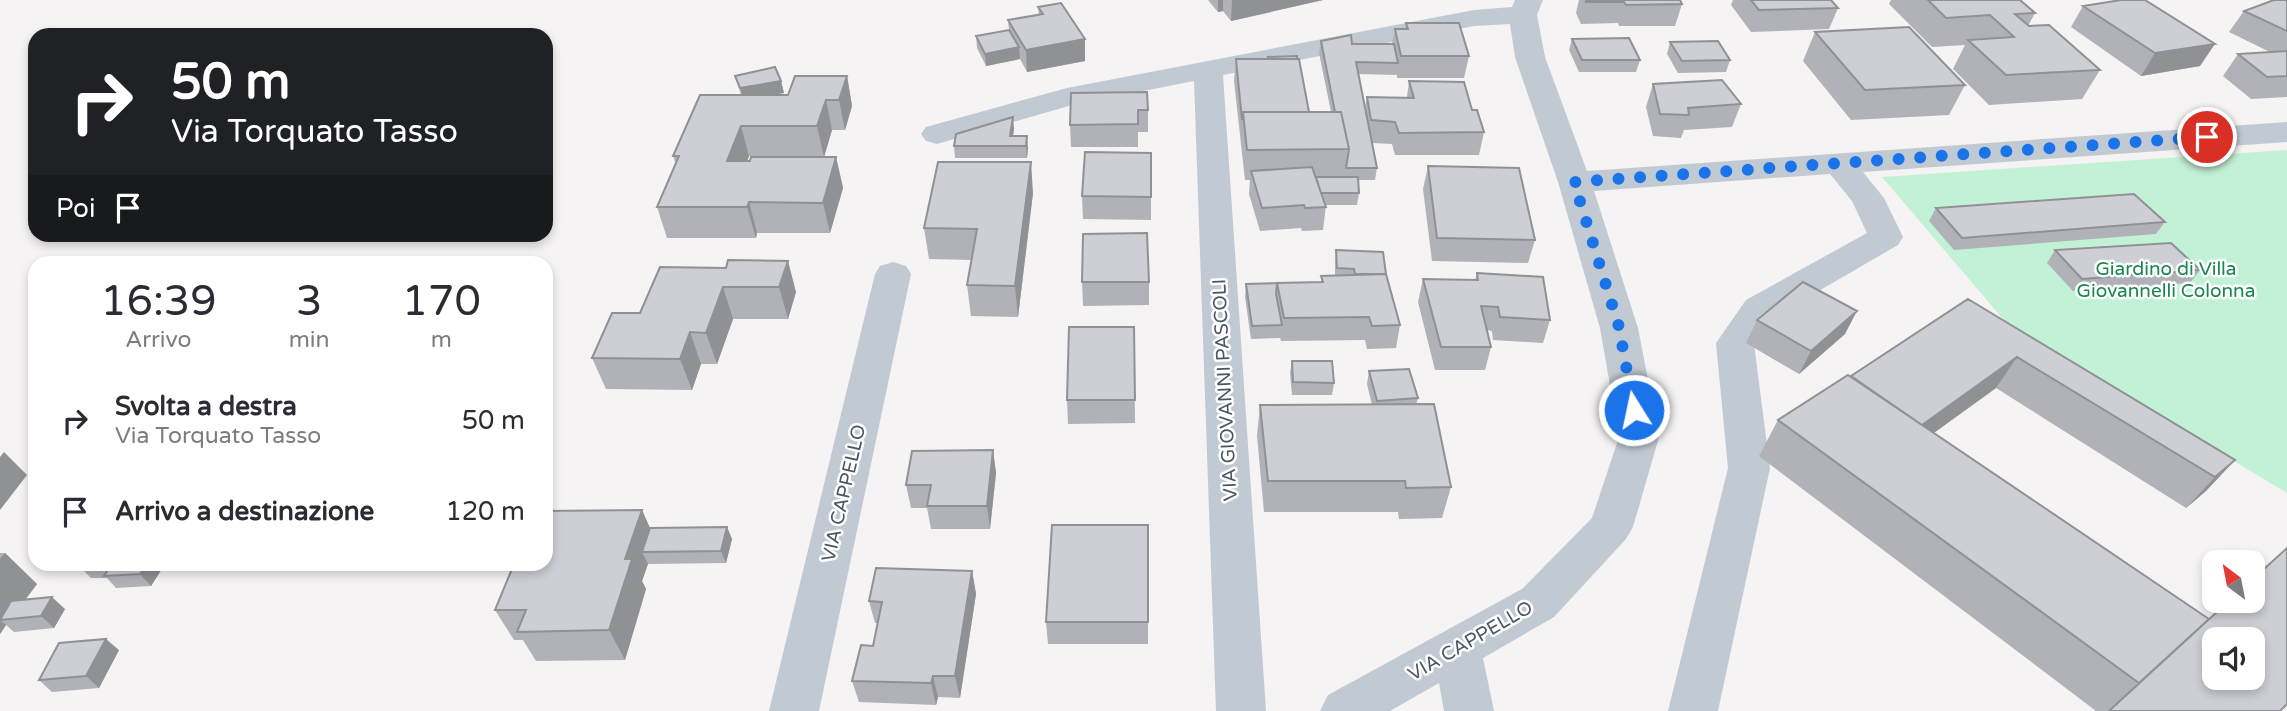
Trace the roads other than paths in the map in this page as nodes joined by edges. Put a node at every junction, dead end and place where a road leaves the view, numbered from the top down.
1 (1526, 7) edge
2 (1208, 69) junction
3 (2287, 132) edge
4 (937, 134) dead end
5 (1838, 163) junction
6 (1574, 182) junction
7 (892, 274) dead end
8 (1457, 648) junction
9 (794, 711) edge
10 (1241, 711) edge
11 (1345, 711) edge
12 (1469, 711) edge
13 (1693, 711) edge

1 - 2 street
1 - 6 street, VIA CAPPELLO
2 - 4 street
2 - 10 street, VIA GIOVANNI PASCOLI
3 - 5 street
5 - 6 street
5 - 13 street
6 - 8 street, VIA CAPPELLO
7 - 9 street, VIA CAPPELLO
8 - 11 street, VIA CAPPELLO
8 - 12 street

